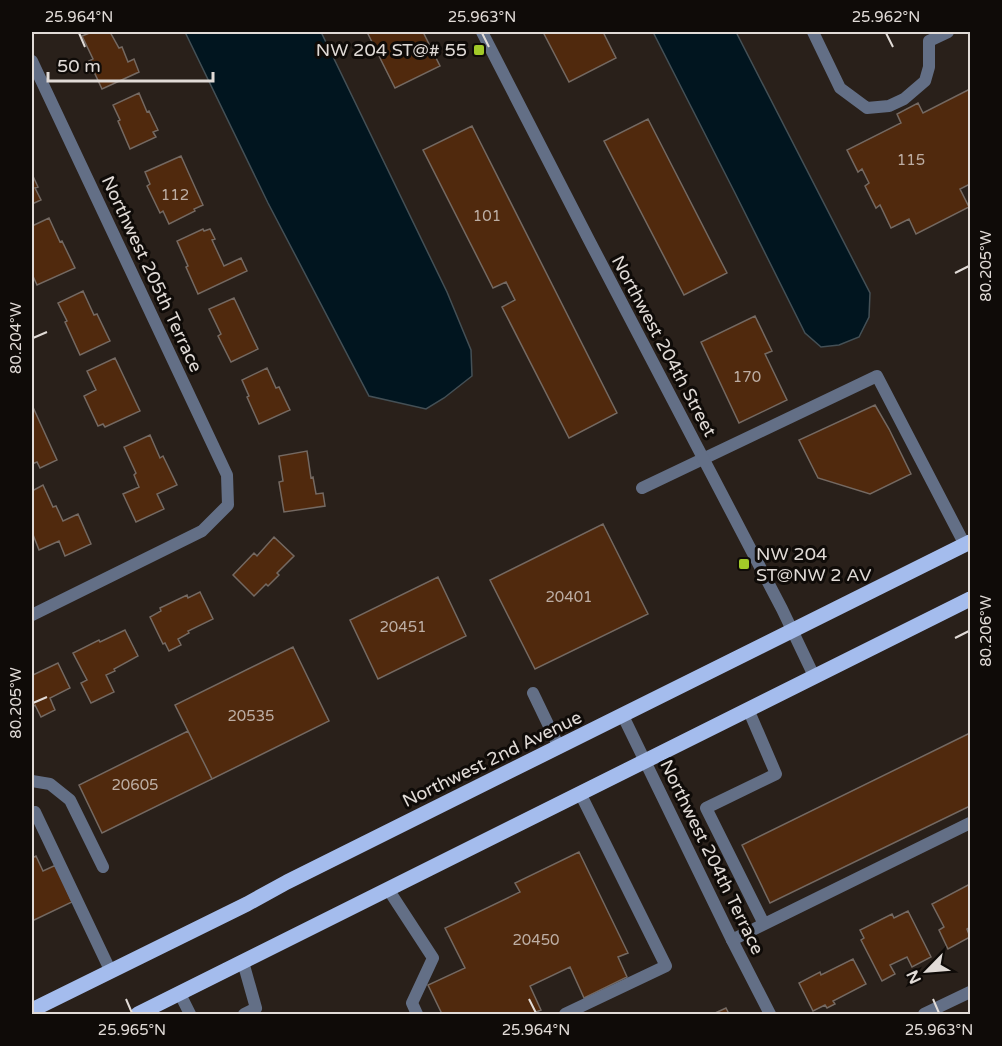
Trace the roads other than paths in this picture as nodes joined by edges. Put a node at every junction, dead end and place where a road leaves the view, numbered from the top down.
1 (482, 32) edge
2 (813, 32) edge
3 (948, 32) edge
4 (32, 61) edge
5 (703, 459) junction
6 (642, 488) dead end
7 (968, 544) edge
8 (970, 598) edge
9 (32, 615) edge
10 (793, 631) junction
11 (814, 676) junction
12 (533, 693) dead end
13 (748, 709) junction
14 (623, 716) junction
15 (559, 747) junction
16 (645, 760) junction
17 (32, 781) edge
18 (580, 793) junction
19 (32, 814) edge
20 (970, 823) edge
21 (103, 867) dead end
22 (388, 888) junction
23 (764, 924) junction
24 (732, 940) junction
25 (243, 962) junction
26 (111, 972) junction
27 (970, 992) edge
28 (180, 994) junction
29 (32, 1010) edge
30 (138, 1014) edge
31 (190, 1014) edge
32 (244, 1014) edge
33 (417, 1014) edge
34 (565, 1014) edge
35 (770, 1014) edge
36 (924, 1014) edge

1 - 5 street, Northwest 204th Street
2 - 3 street
4 - 9 street, Northwest 205th Terrace
5 - 6 street
5 - 7 street
5 - 10 street, Northwest 204th Street
7 - 10 main road, Northwest 2nd Avenue
8 - 11 main road
10 - 11 street, Northwest 204th Street
10 - 14 main road, Northwest 2nd Avenue
11 - 13 main road
12 - 15 street
13 - 16 main road
13 - 23 street
14 - 15 main road, Northwest 2nd Avenue
14 - 16 street, Northwest 204th Terrace
15 - 26 main road, Northwest 2nd Avenue
16 - 18 main road
16 - 24 street, Northwest 204th Terrace
17 - 21 street
18 - 22 main road
18 - 34 street
19 - 26 street
20 - 23 street
22 - 25 main road
22 - 33 street
23 - 24 street
24 - 35 street, Northwest 204th Terrace
25 - 28 main road
25 - 32 street
26 - 29 main road, Northwest 2nd Avenue
27 - 36 street
28 - 30 main road
28 - 31 street

